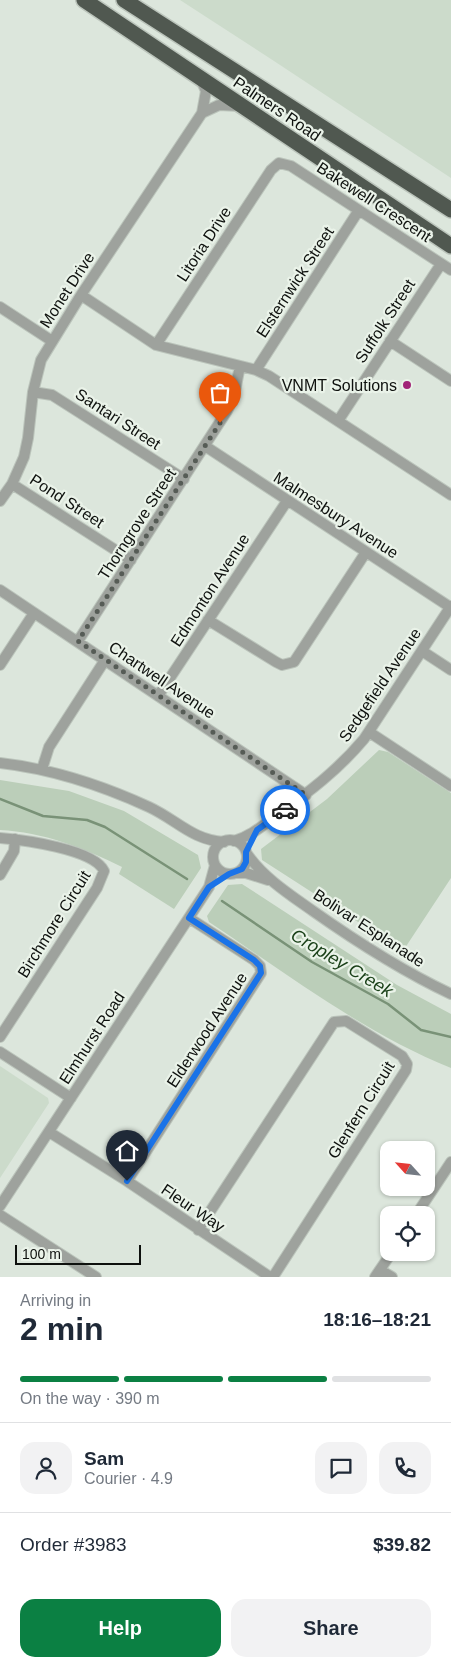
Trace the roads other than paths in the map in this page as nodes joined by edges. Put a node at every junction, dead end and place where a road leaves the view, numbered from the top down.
1 (84, 0) edge
2 (124, 0) edge
3 (196, 76) junction
4 (239, 106) junction
5 (202, 113) junction
6 (279, 163) joint
7 (359, 210) junction
8 (451, 210) edge
9 (451, 246) edge
10 (441, 264) junction
11 (451, 270) edge
12 (80, 295) junction
13 (0, 307) edge
14 (52, 341) junction
15 (390, 341) junction
16 (156, 345) junction
17 (240, 366) junction
18 (256, 370) junction
19 (451, 381) edge
20 (33, 392) junction
21 (338, 421) junction
22 (205, 446) junction
23 (184, 479) junction
24 (12, 484) junction
25 (451, 495) edge
26 (0, 501) edge
27 (287, 501) junction
28 (366, 552) junction
29 (131, 560) junction
30 (0, 590) edge
31 (451, 607) edge
32 (34, 613) junction
33 (208, 620) junction
34 (78, 641) junction
35 (422, 651) junction
36 (105, 660) junction
37 (0, 665) edge
38 (451, 670) edge
39 (158, 696) junction
40 (369, 732) junction
41 (0, 763) edge
42 (42, 769) junction
43 (451, 786) edge
44 (306, 795) junction
45 (257, 830) junction
46 (0, 838) edge
47 (199, 838) junction
48 (16, 839) junction
49 (229, 841) junction
50 (246, 853) junction
51 (214, 862) junction
52 (232, 874) junction
53 (0, 875) edge
54 (273, 882) junction
55 (209, 887) junction
56 (189, 918) junction
57 (451, 994) edge
58 (0, 1036) edge
59 (0, 1052) edge
60 (70, 1098) junction
61 (49, 1132) junction
62 (451, 1162) edge
63 (127, 1181) junction
64 (0, 1206) edge
65 (422, 1206) edge
66 (0, 1215) edge
67 (198, 1230) junction
68 (386, 1261) edge
69 (80, 1272) edge
70 (378, 1273) edge
71 (96, 1277) edge
72 (272, 1277) edge
73 (392, 1277) edge

1 - 3 highway, Palmers Road
2 - 8 highway, Palmers Road
3 - 4 highway, Palmers Road
3 - 5 street, Monet Drive
4 - 5 street
4 - 9 highway, Palmers Road
5 - 12 street, Monet Drive
6 - 7 street, Bakewell Crescent
6 - 16 street, Litoria Drive
7 - 10 street, Bakewell Crescent
7 - 18 street, Elsternwick Street
10 - 11 street, Bakewell Crescent
10 - 15 street, Suffolk Street
12 - 14 street, Monet Drive
12 - 16 street
13 - 14 street
14 - 20 street, Monet Drive
15 - 19 street
15 - 21 street, Suffolk Street
16 - 17 street
17 - 18 street
17 - 22 street, Thorngrove Street
18 - 21 street
20 - 23 street, Santari Street
20 - 24 street, Monet Drive
21 - 25 street
22 - 23 street, Thorngrove Street
22 - 27 street, Malmesbury Avenue
23 - 29 street, Thorngrove Street
24 - 26 street, Monet Drive
24 - 29 street, Pond Street
27 - 28 street, Malmesbury Avenue
27 - 33 street, Edmonton Avenue
28 - 31 street, Malmesbury Avenue
28 - 33 street
29 - 34 street, Thorngrove Street
30 - 32 street, Chartwell Avenue
31 - 35 street, Sedgefield Avenue
32 - 34 street, Chartwell Avenue
32 - 37 street
33 - 39 street, Edmonton Avenue
34 - 36 street, Chartwell Avenue
35 - 38 street
35 - 40 street, Sedgefield Avenue
36 - 39 street, Chartwell Avenue
36 - 42 street
39 - 44 street, Chartwell Avenue
40 - 43 street
40 - 44 street, Sedgefield Avenue
41 - 42 street
42 - 47 street
44 - 45 street, Sedgefield Avenue
45 - 49 street, Sedgefield Avenue
45 - 50 street, Sedgefield Avenue
46 - 48 street, Birchmore Circuit
47 - 49 street
47 - 51 street
48 - 53 street
48 - 58 street, Birchmore Circuit
49 - 50 street
49 - 51 street
50 - 52 street
50 - 54 street, Bolivar Esplanade
51 - 52 street
51 - 55 street, Elmhurst Road
52 - 54 street, Bolivar Esplanade
52 - 55 street, Elmhurst Road
54 - 57 street, Bolivar Esplanade
55 - 56 street, Elmhurst Road
56 - 60 street, Elmhurst Road
56 - 63 street, Elderwood Avenue
59 - 60 street
60 - 61 street, Elmhurst Road
61 - 63 street, Fleur Way
61 - 64 street, Elmhurst Road
62 - 65 street
63 - 67 street, Fleur Way
66 - 69 street
67 - 72 street, Fleur Way
67 - 72 street, Glenfern Circuit
68 - 70 street
69 - 71 street
70 - 73 street

